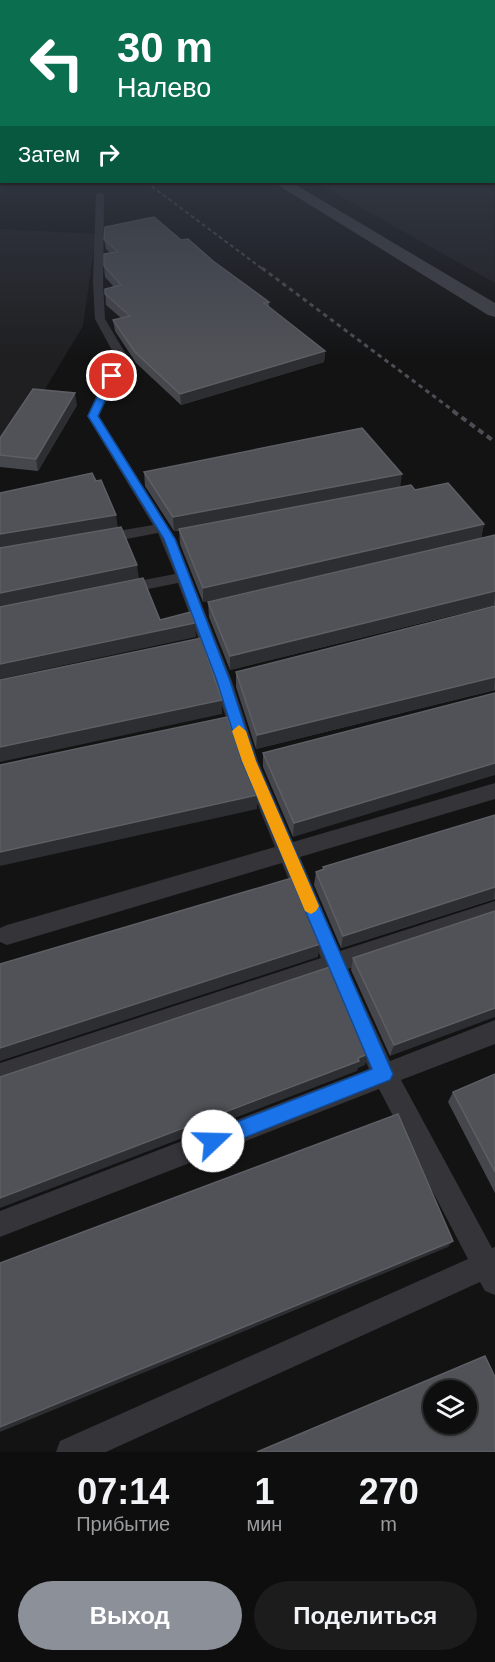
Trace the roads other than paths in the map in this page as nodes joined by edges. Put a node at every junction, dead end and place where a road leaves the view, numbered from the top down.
1 (99, 223) edge
2 (349, 223) edge
3 (495, 311) edge
4 (170, 535) junction
5 (80, 542) edge
6 (183, 577) junction
7 (103, 593) edge
8 (236, 720) junction
9 (213, 725) edge
10 (272, 756) edge
11 (249, 761) junction
12 (495, 791) edge
13 (288, 852) junction
14 (495, 910) edge
15 (8, 935) dead end
16 (334, 963) junction
17 (495, 1032) edge
18 (384, 1074) junction
19 (0, 1075) edge
20 (0, 1224) edge
21 (492, 1269) edge
22 (71, 1452) edge

1 - 4 lane
2 - 3 main road
4 - 5 lane
4 - 6 lane
6 - 7 lane
6 - 8 lane
8 - 9 lane
8 - 11 lane
10 - 11 lane
11 - 13 lane
12 - 13 lane
13 - 15 lane
13 - 16 lane
14 - 16 lane
16 - 18 lane
16 - 19 lane
17 - 18 lane
18 - 20 lane
18 - 21 lane
21 - 22 lane

